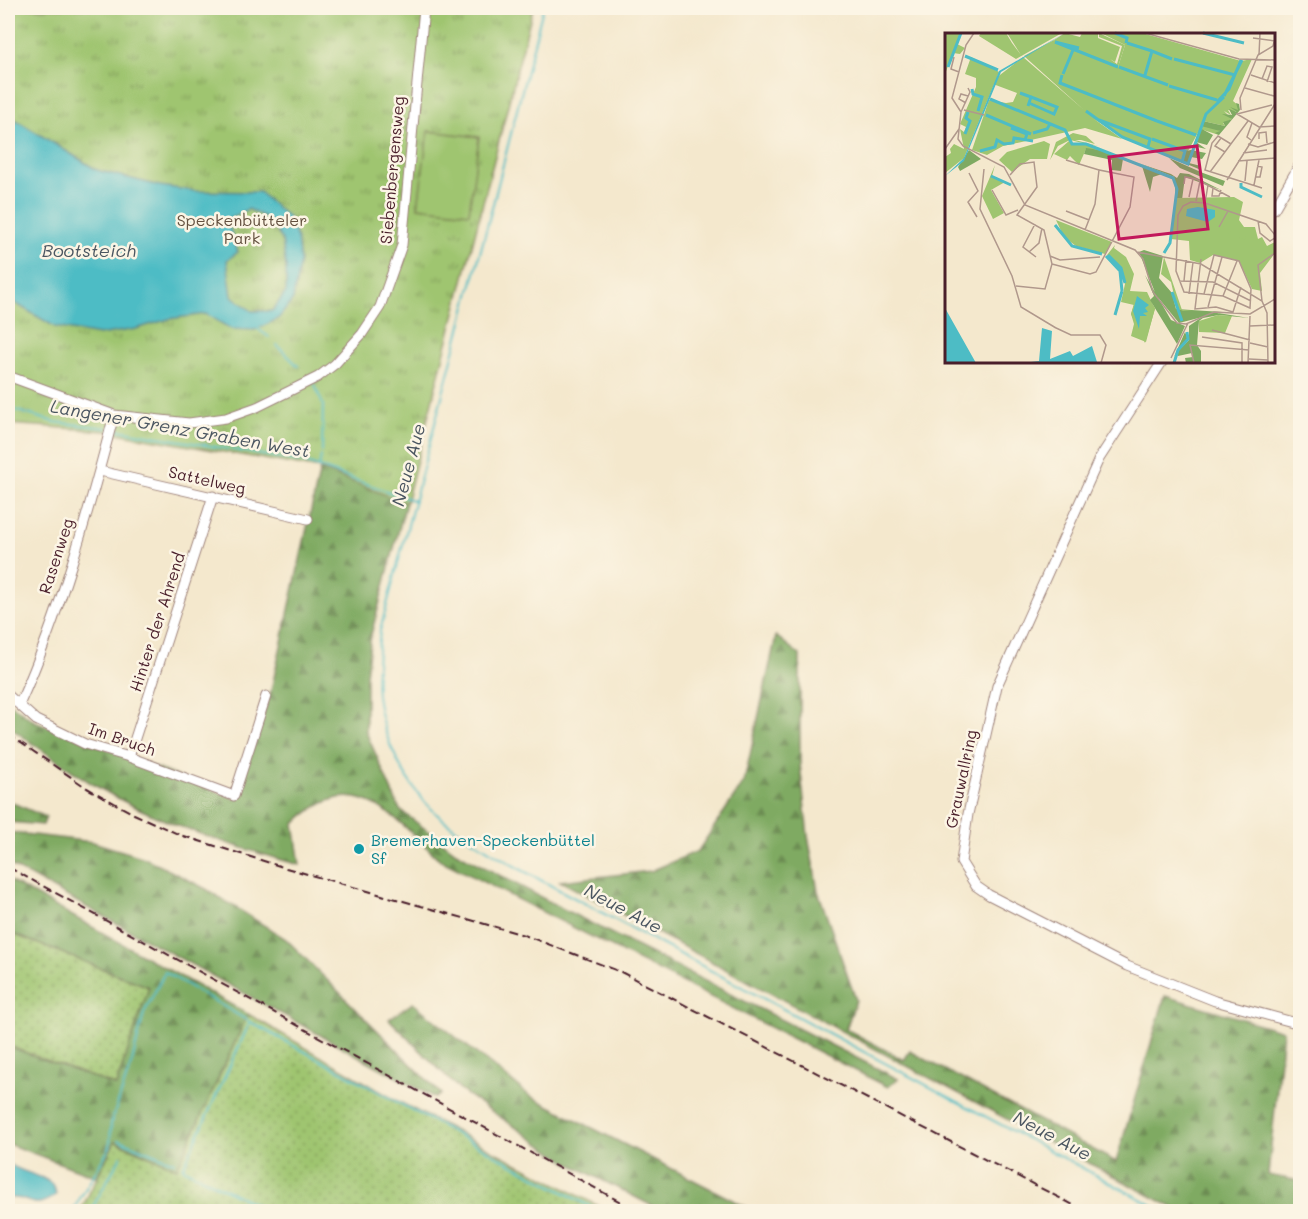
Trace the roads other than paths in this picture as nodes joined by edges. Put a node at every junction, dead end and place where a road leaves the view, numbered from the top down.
1 (424, 8) edge
2 (1300, 164) edge
3 (1275, 207) edge
4 (1161, 363) edge
5 (8, 376) edge
6 (112, 424) junction
7 (100, 471) junction
8 (213, 496) junction
9 (308, 519) dead end
10 (8, 695) edge
11 (266, 696) dead end
12 (20, 703) junction
13 (129, 757) junction
14 (1300, 1023) edge

1 - 6 street, Siebenbergensweg
2 - 3 street
4 - 14 street, Grauwallring
5 - 6 street, Siebenbergensweg
6 - 7 street, Rasenweg
7 - 8 street, Sattelweg
7 - 12 street, Rasenweg
8 - 9 street, Sattelweg
8 - 13 street, Hinter der Ahrend
10 - 12 street, Im Bruch
11 - 13 street, Im Bruch
12 - 13 street, Im Bruch

